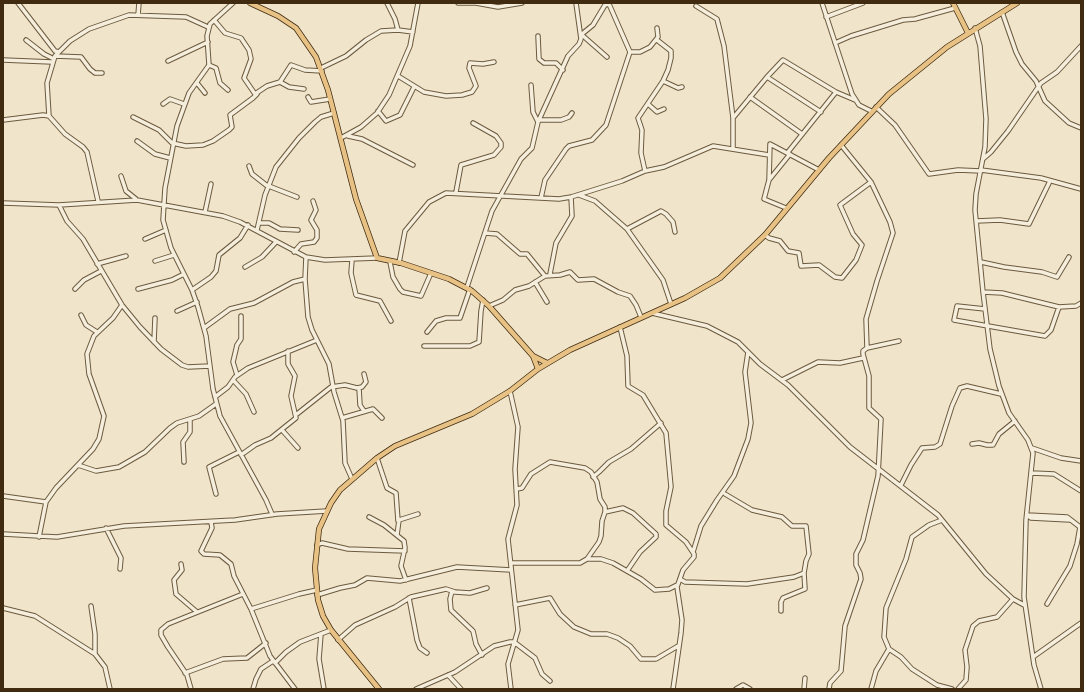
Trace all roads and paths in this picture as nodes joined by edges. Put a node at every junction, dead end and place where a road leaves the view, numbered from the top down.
1 (18, 3) edge
2 (139, 3) edge
3 (232, 3) edge
4 (250, 3) edge
5 (387, 3) edge
6 (418, 3) edge
7 (458, 3) edge
8 (522, 3) edge
9 (576, 3) edge
10 (822, 3) edge
11 (863, 3) edge
12 (1017, 3) edge
13 (954, 5) edge
14 (696, 6) dead end
15 (1002, 12) junction
16 (138, 14) junction
17 (826, 17) junction
18 (214, 20) junction
19 (208, 27) junction
20 (657, 28) dead end
21 (975, 28) junction
22 (398, 30) junction
23 (413, 32) junction
24 (968, 33) junction
25 (582, 35) junction
26 (538, 36) dead end
27 (26, 40) dead end
28 (657, 40) junction
29 (208, 42) junction
30 (835, 43) junction
31 (1081, 46) edge
32 (59, 52) junction
33 (630, 52) junction
34 (607, 57) dead end
35 (54, 59) junction
36 (3, 60) edge
37 (168, 61) dead end
38 (494, 62) dead end
39 (209, 65) junction
40 (321, 69) junction
41 (563, 70) junction
42 (102, 73) dead end
43 (398, 76) junction
44 (767, 77) junction
45 (663, 81) junction
46 (280, 82) junction
47 (197, 83) junction
48 (531, 85) dead end
49 (1039, 86) junction
50 (414, 87) junction
51 (682, 87) dead end
52 (228, 90) dead end
53 (304, 90) dead end
54 (836, 92) junction
55 (205, 93) dead end
56 (256, 94) junction
57 (308, 97) dead end
58 (750, 97) junction
59 (330, 99) junction
60 (855, 100) junction
61 (163, 104) dead end
62 (184, 104) junction
63 (648, 104) junction
64 (876, 107) junction
65 (664, 109) dead end
66 (378, 111) junction
67 (821, 112) junction
68 (871, 112) junction
69 (334, 113) junction
70 (572, 113) dead end
71 (49, 116) junction
72 (134, 117) dead end
73 (733, 118) junction
74 (3, 120) edge
75 (539, 121) junction
76 (473, 122) dead end
77 (1081, 128) edge
78 (802, 134) junction
79 (347, 136) junction
80 (341, 138) junction
81 (137, 141) dead end
82 (172, 143) junction
83 (841, 144) junction
84 (733, 149) junction
85 (789, 153) junction
86 (769, 155) junction
87 (170, 158) junction
88 (983, 159) junction
89 (413, 165) dead end
90 (249, 166) dead end
91 (819, 170) junction
92 (981, 170) junction
93 (645, 171) junction
94 (121, 176) dead end
95 (769, 180) junction
96 (1050, 181) junction
97 (871, 182) junction
98 (211, 184) dead end
99 (268, 186) junction
100 (1081, 189) edge
101 (456, 192) junction
102 (578, 195) junction
103 (500, 196) junction
104 (296, 197) dead end
105 (571, 197) junction
106 (541, 198) junction
107 (137, 200) junction
108 (98, 201) junction
109 (313, 201) dead end
110 (3, 202) edge
111 (164, 204) junction
112 (59, 205) junction
113 (786, 208) junction
114 (205, 212) junction
115 (976, 220) junction
116 (259, 223) junction
117 (248, 225) junction
118 (627, 229) junction
119 (166, 230) junction
120 (257, 230) junction
121 (298, 230) dead end
122 (675, 232) dead end
123 (485, 233) junction
124 (764, 235) junction
125 (145, 239) dead end
126 (276, 242) junction
127 (294, 252) junction
128 (174, 254) junction
129 (126, 256) dead end
130 (306, 257) junction
131 (1070, 257) dead end
132 (377, 258) junction
133 (352, 260) junction
134 (155, 261) dead end
135 (390, 262) junction
136 (981, 262) junction
137 (399, 263) junction
138 (97, 264) junction
139 (245, 267) dead end
140 (101, 271) junction
141 (431, 273) junction
142 (184, 274) junction
143 (550, 274) junction
144 (545, 276) junction
145 (305, 279) junction
146 (535, 282) junction
147 (469, 288) junction
148 (75, 289) dead end
149 (138, 289) dead end
150 (192, 290) junction
151 (983, 292) junction
152 (484, 300) junction
153 (197, 302) junction
154 (547, 302) dead end
155 (1081, 303) edge
156 (671, 304) junction
157 (122, 305) junction
158 (489, 306) junction
159 (1059, 307) junction
160 (985, 309) junction
161 (177, 311) dead end
162 (651, 313) junction
163 (81, 315) dead end
164 (241, 316) dead end
165 (641, 317) junction
166 (155, 318) dead end
167 (391, 321) dead end
168 (987, 326) junction
169 (620, 327) junction
170 (204, 328) junction
171 (97, 332) junction
172 (427, 332) dead end
173 (316, 340) junction
174 (154, 342) junction
175 (899, 342) dead end
176 (424, 346) dead end
177 (867, 348) junction
178 (288, 351) junction
179 (748, 352) junction
180 (533, 356) junction
181 (863, 358) junction
182 (548, 363) junction
183 (210, 366) junction
184 (538, 369) junction
185 (364, 374) dead end
186 (237, 375) junction
187 (233, 380) junction
188 (782, 380) junction
189 (333, 386) junction
190 (359, 388) junction
191 (510, 391) junction
192 (1001, 394) junction
193 (215, 397) junction
194 (216, 404) junction
195 (208, 410) junction
196 (218, 410) junction
197 (364, 411) junction
198 (254, 412) dead end
199 (297, 414) junction
200 (342, 418) junction
201 (382, 418) dead end
202 (190, 420) junction
203 (1015, 421) junction
204 (661, 423) junction
205 (282, 430) junction
206 (972, 444) dead end
207 (298, 448) dead end
208 (1032, 448) junction
209 (240, 454) junction
210 (377, 458) junction
211 (1081, 460) edge
212 (184, 462) dead end
213 (78, 465) junction
214 (878, 467) junction
215 (1032, 473) junction
216 (593, 476) junction
217 (352, 479) junction
218 (901, 485) junction
219 (517, 489) junction
220 (1081, 491) edge
221 (216, 494) dead end
222 (725, 494) dead end
223 (3, 496) edge
224 (46, 502) junction
225 (327, 511) junction
226 (606, 512) junction
227 (272, 514) junction
228 (418, 514) dead end
229 (1027, 515) junction
230 (369, 517) dead end
231 (942, 520) junction
232 (398, 521) junction
233 (212, 522) junction
234 (106, 528) junction
235 (3, 534) edge
236 (397, 535) junction
237 (39, 537) junction
238 (317, 545) junction
239 (404, 551) junction
240 (693, 552) junction
241 (587, 559) junction
242 (511, 563) junction
243 (181, 564) dead end
244 (120, 569) dead end
245 (511, 570) junction
246 (627, 571) junction
247 (804, 573) junction
248 (680, 579) junction
249 (406, 580) junction
250 (677, 585) junction
251 (487, 588) dead end
252 (452, 591) junction
253 (317, 592) junction
254 (243, 594) junction
255 (410, 598) junction
256 (1013, 599) junction
257 (1047, 604) dead end
258 (515, 605) junction
259 (1024, 605) junction
260 (91, 606) dead end
261 (3, 608) edge
262 (251, 609) junction
263 (781, 611) dead end
264 (197, 612) junction
265 (1081, 623) edge
266 (332, 630) junction
267 (321, 634) junction
268 (338, 640) junction
269 (514, 642) junction
270 (266, 643) junction
271 (678, 646) junction
272 (889, 649) junction
273 (427, 653) dead end
274 (95, 654) junction
275 (482, 655) junction
276 (1033, 658) junction
277 (274, 662) junction
278 (185, 673) junction
279 (448, 675) junction
280 (805, 678) dead end
281 (550, 681) dead end
282 (936, 687) edge
283 (110, 689) edge
284 (191, 689) edge
285 (253, 689) edge
286 (295, 689) edge
287 (324, 689) edge
288 (379, 689) edge
289 (416, 689) edge
290 (461, 689) edge
291 (511, 689) edge
292 (673, 689) edge
293 (736, 689) edge
294 (750, 689) edge
295 (804, 689) edge
296 (829, 689) edge
297 (871, 689) edge
298 (952, 689) edge
299 (958, 689) edge
300 (1042, 689) edge

1 - 32 street
2 - 16 street
3 - 18 street
4 - 40 main road
5 - 22 street
6 - 23 street
7 - 8 street
9 - 25 street
10 - 17 street
11 - 17 street
12 - 15 main road
13 - 24 main road
13 - 30 street
14 - 73 street
15 - 21 main road
15 - 49 street
16 - 19 street
16 - 32 street
17 - 30 street
18 - 19 street
18 - 56 street
19 - 29 street
20 - 28 street
21 - 24 main road
21 - 88 street
22 - 23 street
22 - 40 street
23 - 43 street
24 - 64 main road
25 - 33 street
25 - 34 street
25 - 41 street
26 - 41 street
27 - 35 street
28 - 33 street
28 - 45 street
29 - 37 street
29 - 39 street
30 - 60 street
31 - 49 street
32 - 35 street
33 - 106 street
35 - 36 street
35 - 42 street
35 - 71 street
38 - 50 street
39 - 47 street
39 - 52 street
40 - 46 street
40 - 59 main road
41 - 75 street
43 - 50 street
43 - 66 street
44 - 54 street
44 - 58 street
44 - 67 street
45 - 51 street
45 - 63 street
46 - 53 street
46 - 56 street
47 - 55 street
47 - 62 street
48 - 75 street
49 - 77 street
49 - 88 street
50 - 66 street
54 - 60 street
54 - 67 street
56 - 82 street
57 - 59 street
58 - 73 street
58 - 78 street
59 - 69 main road
60 - 68 street
61 - 62 street
62 - 82 street
63 - 65 street
63 - 93 street
64 - 68 main road
64 - 92 street
66 - 79 street
67 - 78 street
68 - 83 main road
69 - 80 main road
69 - 99 street
70 - 75 street
71 - 74 street
71 - 108 street
72 - 82 street
73 - 84 street
75 - 103 street
76 - 101 street
78 - 85 street
79 - 80 street
79 - 89 street
80 - 132 main road
81 - 87 street
82 - 87 street
83 - 91 main road
83 - 97 street
84 - 86 street
84 - 93 street
85 - 86 street
85 - 91 street
85 - 95 street
86 - 95 street
87 - 111 street
88 - 92 street
90 - 99 street
91 - 113 main road
92 - 96 street
92 - 115 street
93 - 102 street
94 - 107 street
95 - 113 street
96 - 100 street
96 - 115 street
97 - 124 street
97 - 177 street
98 - 114 street
99 - 104 street
99 - 116 street
101 - 103 street
101 - 137 street
102 - 105 street
102 - 118 street
103 - 106 street
103 - 123 street
105 - 106 street
105 - 143 street
107 - 108 street
107 - 111 street
108 - 112 street
109 - 127 street
110 - 112 street
111 - 114 street
111 - 119 street
112 - 138 street
113 - 124 main road
114 - 117 street
115 - 136 street
116 - 120 street
116 - 121 street
117 - 120 street
117 - 150 street
118 - 122 street
118 - 156 street
119 - 125 street
119 - 128 street
120 - 126 street
123 - 144 street
123 - 147 street
124 - 156 main road
126 - 127 street
126 - 139 street
127 - 130 street
128 - 134 street
128 - 142 street
129 - 138 street
130 - 133 street
130 - 145 street
131 - 136 street
132 - 133 street
132 - 135 main road
133 - 167 street
135 - 137 main road
135 - 141 street
136 - 151 street
137 - 141 main road
138 - 140 street
140 - 148 street
140 - 157 street
141 - 147 main road
142 - 149 street
142 - 150 street
143 - 144 street
143 - 165 street
144 - 146 street
145 - 170 street
145 - 173 street
146 - 154 street
146 - 158 street
147 - 152 main road
147 - 172 street
150 - 153 street
151 - 159 street
151 - 160 street
152 - 158 main road
152 - 176 street
153 - 161 street
153 - 170 street
155 - 159 street
156 - 162 main road
157 - 171 street
157 - 174 street
158 - 180 main road
159 - 168 street
160 - 168 street
160 - 168 street
162 - 165 main road
162 - 179 street
163 - 171 street
164 - 186 street
165 - 169 main road
166 - 174 street
168 - 192 street
169 - 182 main road
169 - 204 street
170 - 183 street
171 - 213 street
173 - 178 street
173 - 189 street
174 - 183 street
175 - 177 street
177 - 181 street
178 - 186 street
178 - 199 street
179 - 188 street
179 - 240 street
180 - 182 main road
180 - 184 main road
181 - 188 street
181 - 214 street
182 - 184 main road
183 - 193 street
184 - 191 main road
185 - 190 street
186 - 187 street
187 - 193 street
187 - 198 street
188 - 214 street
189 - 190 street
189 - 199 street
189 - 200 street
190 - 197 street
191 - 210 main road
191 - 219 street
192 - 203 street
192 - 218 street
193 - 194 street
194 - 195 street
194 - 196 street
195 - 196 street
195 - 202 street
196 - 209 street
197 - 200 street
197 - 201 street
199 - 205 street
200 - 217 street
202 - 212 street
202 - 213 street
203 - 206 street
203 - 208 street
204 - 216 street
204 - 240 street
205 - 207 street
205 - 209 street
208 - 211 street
208 - 215 street
209 - 221 street
209 - 227 street
210 - 217 main road
210 - 232 street
213 - 224 street
214 - 218 street
214 - 296 street
215 - 220 street
215 - 229 street
216 - 219 street
216 - 226 street
217 - 225 main road
218 - 231 street
219 - 242 street
222 - 247 street
223 - 224 street
224 - 237 street
225 - 227 street
225 - 238 main road
226 - 241 street
226 - 246 street
227 - 233 street
228 - 232 street
229 - 257 street
229 - 259 street
230 - 236 street
231 - 256 street
231 - 272 street
232 - 236 street
233 - 234 street
233 - 254 street
234 - 237 street
234 - 244 street
235 - 237 street
236 - 239 street
238 - 239 street
238 - 253 main road
239 - 249 street
240 - 248 street
241 - 242 street
241 - 246 street
242 - 245 street
243 - 264 street
245 - 249 street
245 - 258 street
246 - 250 street
247 - 248 street
247 - 263 street
248 - 250 street
249 - 253 street
250 - 271 street
251 - 252 street
252 - 255 street
252 - 275 street
253 - 262 street
253 - 266 main road
254 - 262 street
254 - 264 street
255 - 268 street
255 - 273 street
256 - 259 street
256 - 299 street
258 - 269 street
258 - 271 street
259 - 276 street
260 - 274 street
261 - 274 street
262 - 270 street
264 - 278 street
265 - 276 street
266 - 267 street
266 - 268 main road
267 - 277 street
267 - 287 street
268 - 288 main road
269 - 275 street
269 - 281 street
269 - 291 street
270 - 277 street
270 - 278 street
271 - 292 street
272 - 282 street
272 - 297 street
274 - 283 street
275 - 279 street
276 - 300 street
277 - 285 street
277 - 286 street
278 - 284 street
279 - 289 street
279 - 290 street
280 - 295 street
282 - 298 street
293 - 294 street

